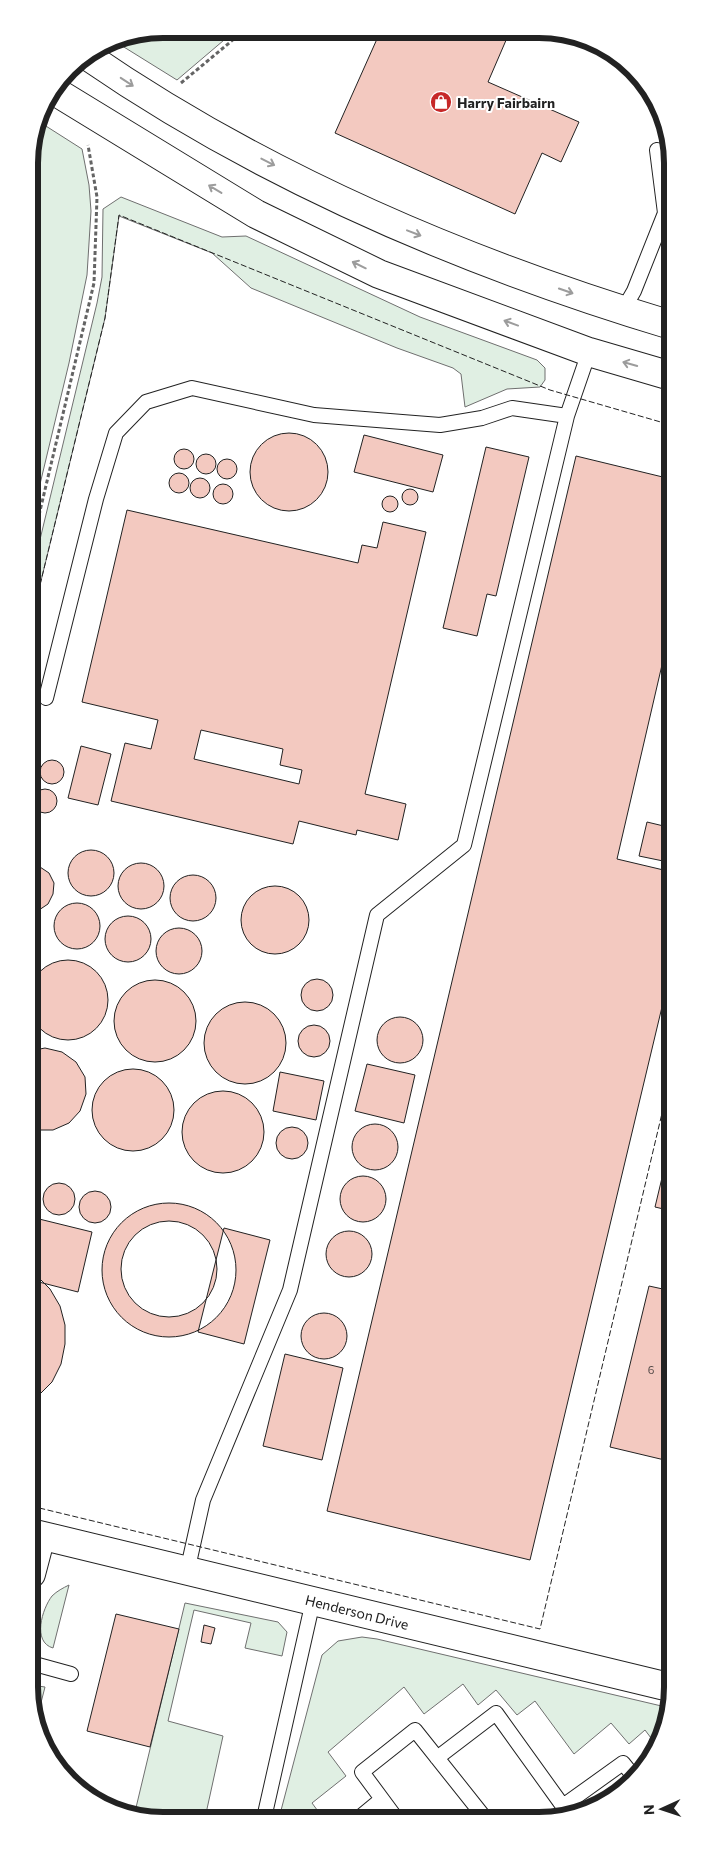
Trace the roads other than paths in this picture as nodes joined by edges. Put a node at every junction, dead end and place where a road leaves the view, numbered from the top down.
1 (93, 59) edge
2 (59, 93) edge
3 (657, 150) dead end
4 (664, 205) edge
5 (664, 216) edge
6 (623, 310) junction
7 (664, 323) edge
8 (589, 352) junction
9 (664, 374) edge
10 (567, 416) junction
11 (46, 698) dead end
12 (37, 1535) edge
13 (187, 1572) junction
14 (313, 1601) junction
15 (37, 1665) edge
16 (71, 1674) dead end
17 (664, 1686) edge
18 (437, 1758) junction
19 (631, 1772) edge
20 (382, 1799) junction
21 (570, 1807) edge
22 (564, 1809) edge
23 (265, 1812) edge
24 (366, 1812) edge
25 (392, 1812) edge
26 (480, 1812) edge

1 -> 6 main road
8 -> 2 main road
3 - 4 lane
5 - 6 lane
6 - 7 main road
9 -> 8 main road
8 - 10 lane
10 - 11 lane
10 - 13 lane
12 - 13 main road, Henderson Drive
13 - 14 main road, Henderson Drive
14 - 17 main road, Henderson Drive
14 - 23 lane
15 - 16 lane
18 - 20 lane
18 - 22 lane
18 - 26 lane
19 - 21 lane
20 - 24 lane
20 - 25 lane

